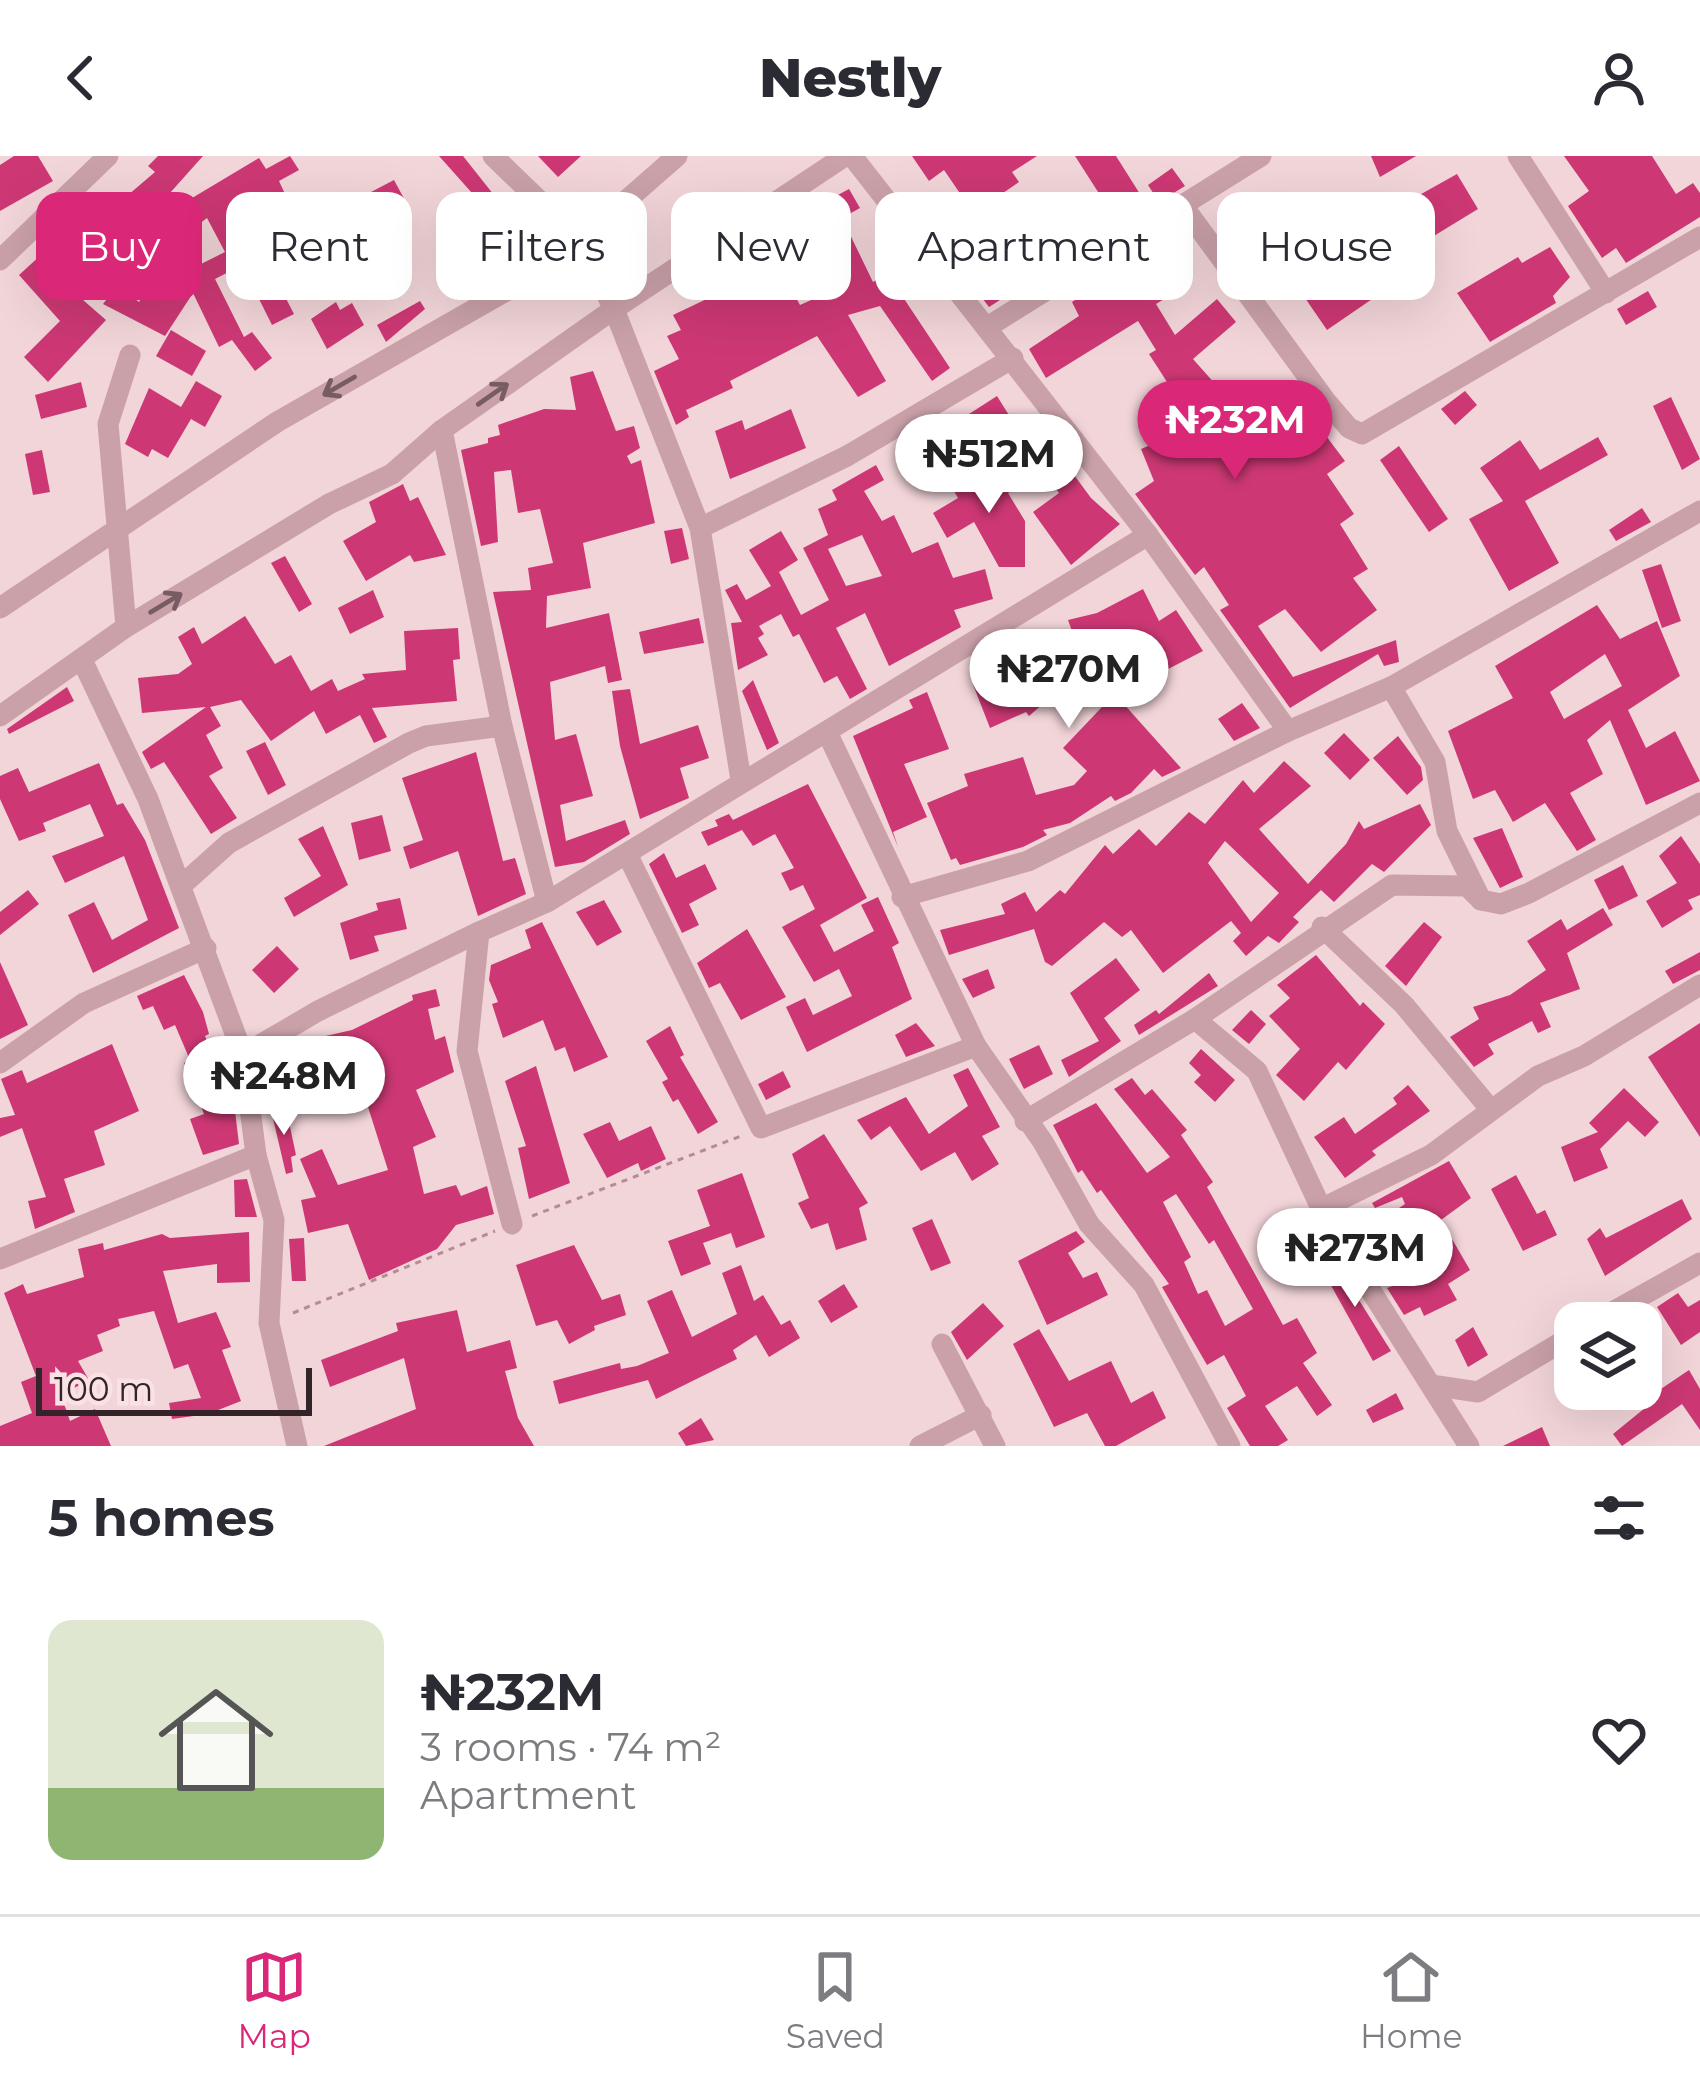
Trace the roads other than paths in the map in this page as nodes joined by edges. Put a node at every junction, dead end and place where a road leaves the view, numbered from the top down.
1 (108, 156) edge
2 (493, 156) edge
3 (677, 156) edge
4 (849, 156) edge
5 (1261, 156) edge
6 (1518, 156) edge
7 (530, 192) edge
8 (634, 192) edge
9 (1193, 200) edge
10 (1193, 218) edge
11 (1700, 237) edge
12 (0, 260) edge
13 (1606, 292) junction
14 (492, 300) edge
15 (610, 300) edge
16 (1031, 300) edge
17 (614, 309) junction
18 (989, 326) junction
19 (130, 356) dead end
20 (1013, 358) junction
21 (442, 430) junction
22 (1700, 511) edge
23 (700, 527) junction
24 (116, 528) junction
25 (1148, 535) junction
26 (0, 608) edge
27 (126, 627) junction
28 (82, 660) junction
29 (1391, 687) junction
30 (0, 716) edge
31 (502, 726) junction
32 (1288, 731) junction
33 (826, 732) junction
34 (741, 780) junction
35 (1700, 803) edge
36 (627, 854) junction
37 (182, 885) junction
38 (902, 897) junction
39 (1481, 900) junction
40 (547, 902) junction
41 (1322, 927) junction
42 (479, 932) junction
43 (206, 948) junction
44 (1700, 985) edge
45 (1196, 1019) junction
46 (976, 1046) junction
47 (243, 1054) junction
48 (0, 1063) edge
49 (1491, 1110) junction
50 (1025, 1121) junction
51 (256, 1155) junction
52 (1323, 1208) junction
53 (512, 1223) dead end
54 (0, 1259) edge
55 (1700, 1264) edge
56 (1631, 1302) edge
57 (943, 1344) dead end
58 (1554, 1347) edge
59 (1431, 1385) junction
60 (981, 1415) junction
61 (297, 1446) edge
62 (920, 1446) edge
63 (995, 1446) edge
64 (1230, 1446) edge
65 (1469, 1446) edge

1 - 12 street
2 - 7 street
3 - 8 street
4 - 17 street
4 - 18 street
5 - 9 street
6 - 13 street
10 - 13 street
11 - 13 street
14 -> 24 street
15 - 17 street
16 - 18 street
21 -> 17 street
17 - 23 street
18 - 20 street
19 - 24 street
20 - 23 street
20 - 25 street
27 -> 21 street
21 - 31 street
22 - 29 street
23 - 34 street
24 - 26 street
24 - 27 street
25 - 32 street
25 - 33 street
27 - 28 street
28 - 30 street
28 - 37 street
29 - 32 street
29 - 39 street
31 - 37 street
31 - 40 street
32 - 38 street
33 - 34 street
33 - 38 street
34 - 36 street
35 - 39 street
36 - 40 street
36 - 46 street
37 - 43 street
38 - 46 street
39 - 41 street
40 - 42 street
41 - 45 street
41 - 49 street
42 - 47 street
42 - 53 street
43 - 47 street
43 - 48 street
44 - 49 street
45 - 50 street
45 - 52 street
46 - 50 street
47 - 51 street
49 - 52 street
50 - 64 street
51 - 54 street
51 - 61 street
52 - 59 street
55 - 56 street
57 - 60 street
58 - 59 street
59 - 65 street
60 - 62 street
60 - 63 street

